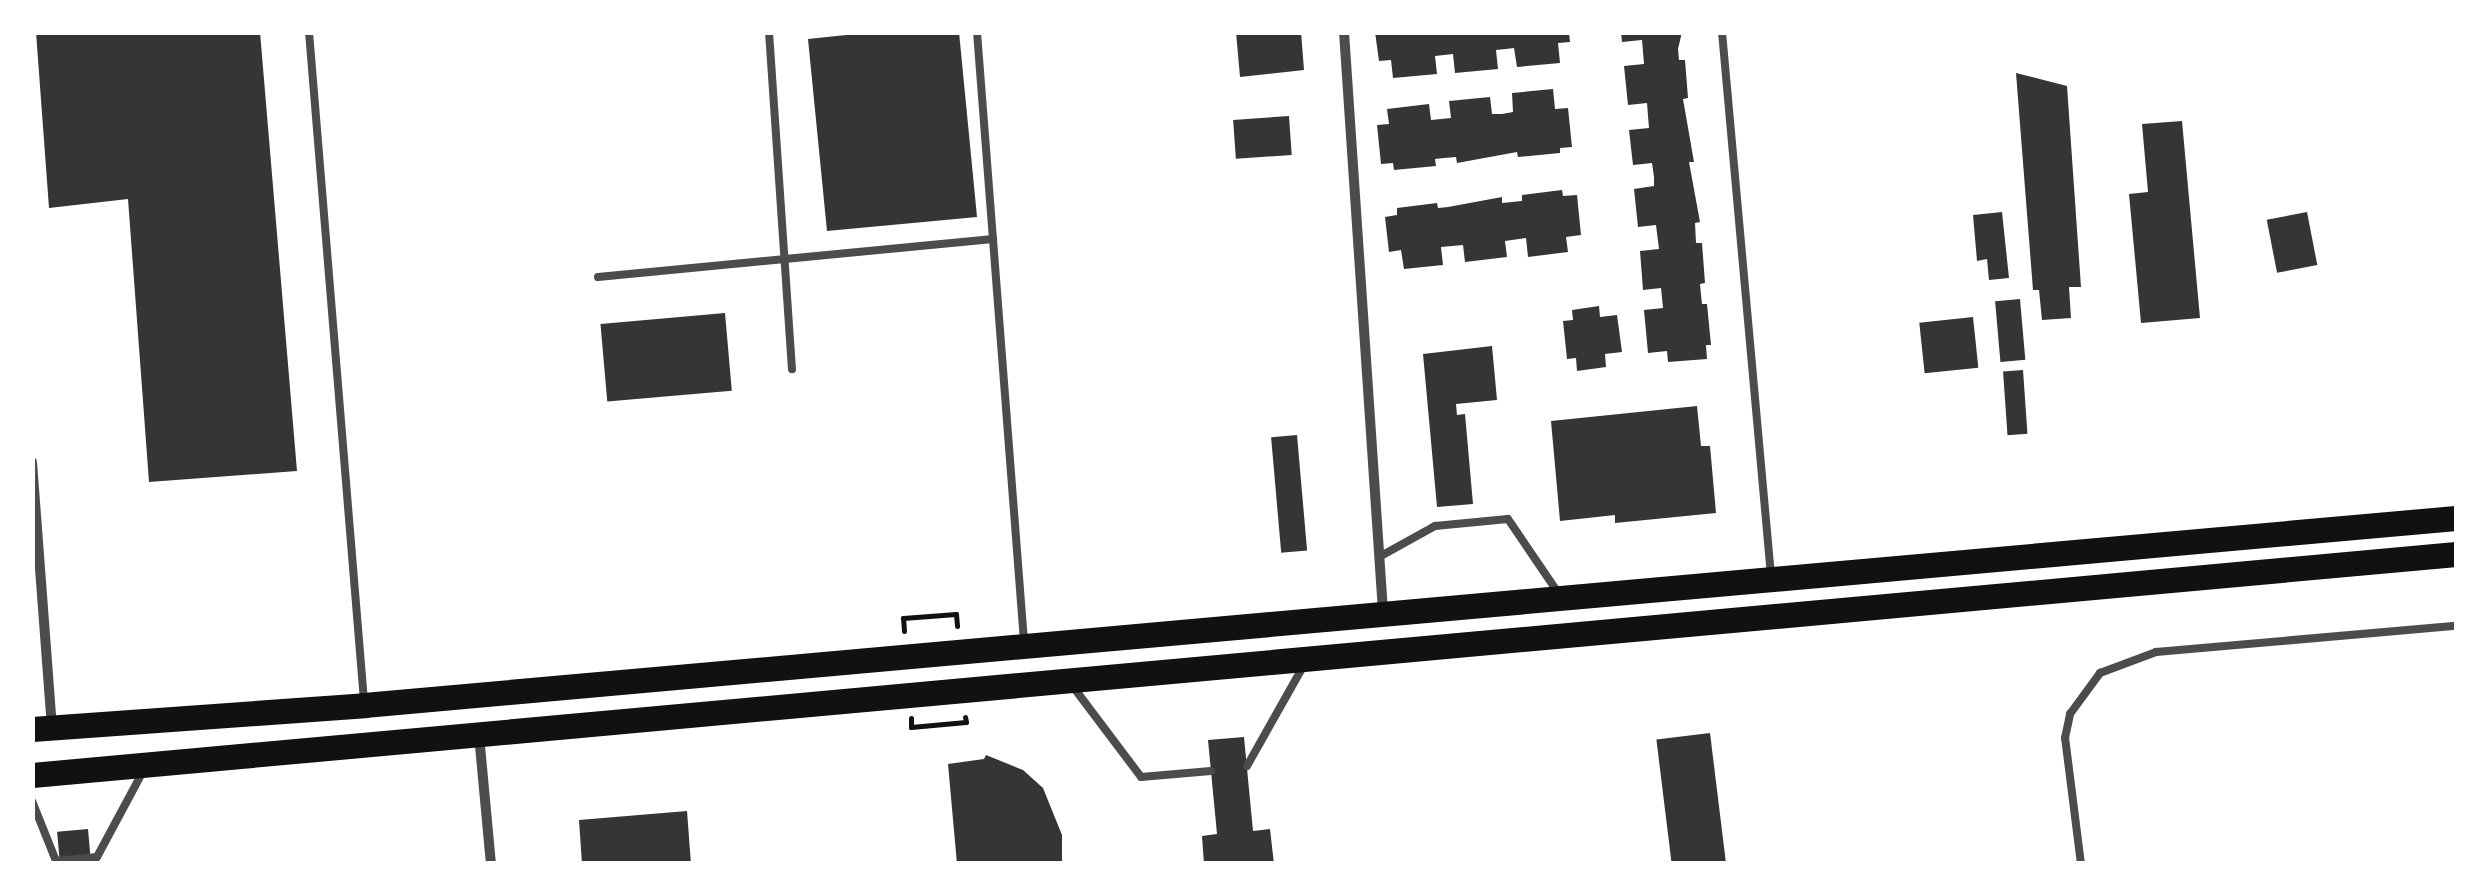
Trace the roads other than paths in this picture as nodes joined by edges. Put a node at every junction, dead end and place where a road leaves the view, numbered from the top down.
1 (309, 32) edge
2 (769, 32) edge
3 (977, 32) edge
4 (1344, 32) edge
5 (1722, 32) edge
6 (994, 239) junction
7 (785, 259) junction
8 (598, 277) dead end
9 (792, 369) dead end
10 (32, 462) edge
11 (2456, 518) edge
12 (2456, 554) edge
13 (1379, 558) junction
14 (1771, 578) junction
15 (1562, 597) junction
16 (1383, 612) junction
17 (2456, 626) edge
18 (1025, 644) junction
19 (1308, 657) junction
20 (1069, 680) junction
21 (364, 705) junction
22 (42, 728) edge
23 (478, 734) junction
24 (147, 764) junction
25 (1247, 766) dead end
26 (1211, 771) dead end
27 (32, 775) edge
28 (32, 802) edge
29 (491, 864) edge
30 (2081, 864) edge

1 - 21 lane
2 - 7 lane
3 - 6 lane
4 - 13 street
5 - 14 lane
6 - 7 lane
6 - 18 lane
7 - 8 lane
7 - 9 lane
10 - 22 street
11 - 14 highway
12 - 19 highway
13 - 15 lane
13 - 16 street
14 - 15 highway
15 - 16 highway
16 - 18 highway
17 - 30 lane
18 - 21 highway
19 - 20 highway
19 - 25 lane
20 - 23 highway
20 - 26 lane
21 - 22 highway
23 - 24 highway
23 - 29 street
24 - 27 highway
24 - 28 lane

